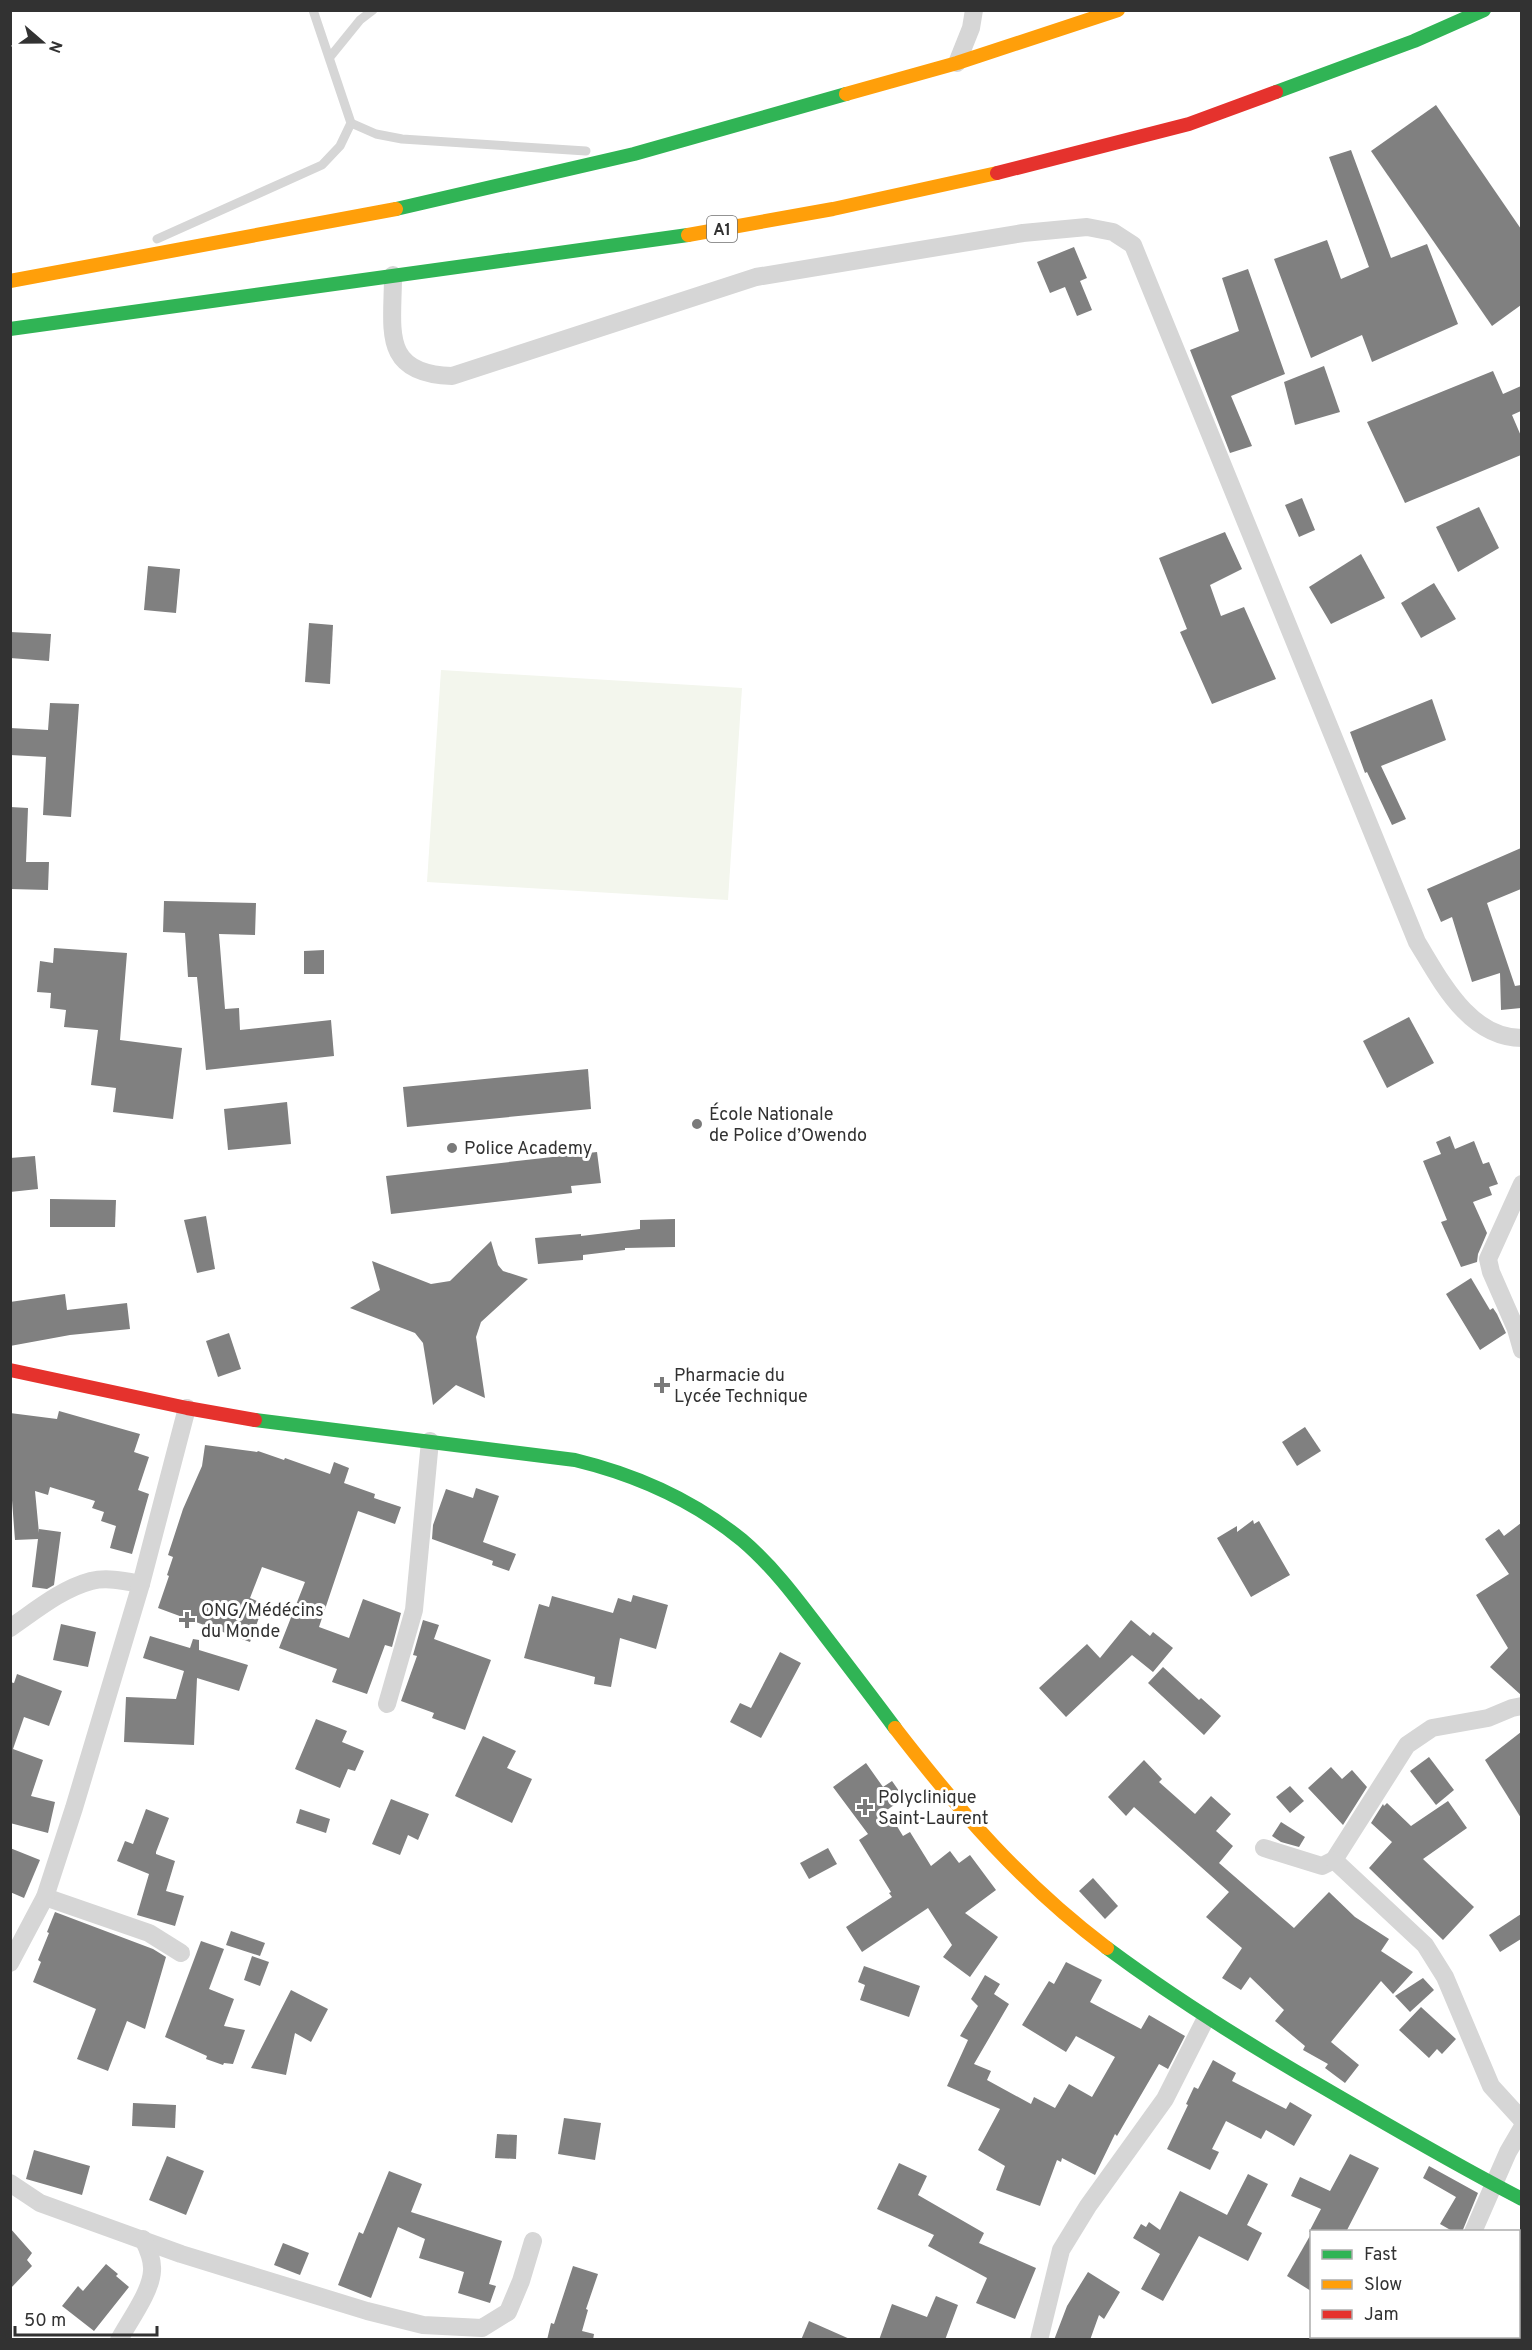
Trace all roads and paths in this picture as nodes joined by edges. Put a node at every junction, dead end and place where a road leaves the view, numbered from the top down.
1 (313, 10) edge
2 (374, 10) edge
3 (974, 10) edge
4 (1057, 10) edge
5 (1118, 10) edge
6 (1484, 10) edge
7 (1082, 22) junction
8 (330, 57) junction
9 (957, 63) junction
10 (351, 123) junction
11 (634, 154) junction
12 (150, 242) dead end
13 (140, 247) dead end
14 (108, 262) junction
15 (393, 275) junction
16 (10, 281) edge
17 (10, 329) edge
18 (1521, 1038) edge
19 (1521, 1184) edge
20 (1521, 1350) edge
21 (10, 1370) edge
22 (187, 1408) junction
23 (430, 1441) junction
24 (141, 1584) junction
25 (10, 1628) edge
26 (387, 1704) dead end
27 (1521, 1706) edge
28 (1264, 1848) dead end
29 (1334, 1860) junction
30 (45, 1897) junction
31 (181, 1953) dead end
32 (10, 1963) edge
33 (1206, 2018) junction
34 (1521, 2120) edge
35 (1521, 2128) edge
36 (10, 2183) edge
37 (1493, 2184) junction
38 (1521, 2199) edge
39 (1474, 2230) edge
40 (143, 2239) junction
41 (533, 2241) dead end
42 (119, 2340) edge
43 (1039, 2340) edge

1 - 8 lane
2 - 8 lane
3 - 9 street
4 - 7 street
5 - 7 main road
6 - 15 main road, A1
7 - 9 main road
8 - 10 lane
9 - 11 main road
10 - 11 lane
10 - 12 lane
11 - 14 main road
13 - 14 lane
14 - 16 main road
15 - 17 main road, A1
15 - 18 street
19 - 20 street
21 - 22 main road
22 - 23 main road
22 - 24 street
23 - 26 street
23 - 33 main road
24 - 25 street
24 - 30 street
27 - 29 street
28 - 29 street
29 - 34 street
30 - 31 street
30 - 32 street
33 - 37 main road
33 - 43 street
35 - 37 street
36 - 40 street
37 - 38 main road
37 - 39 street
40 - 41 street
40 - 42 street

